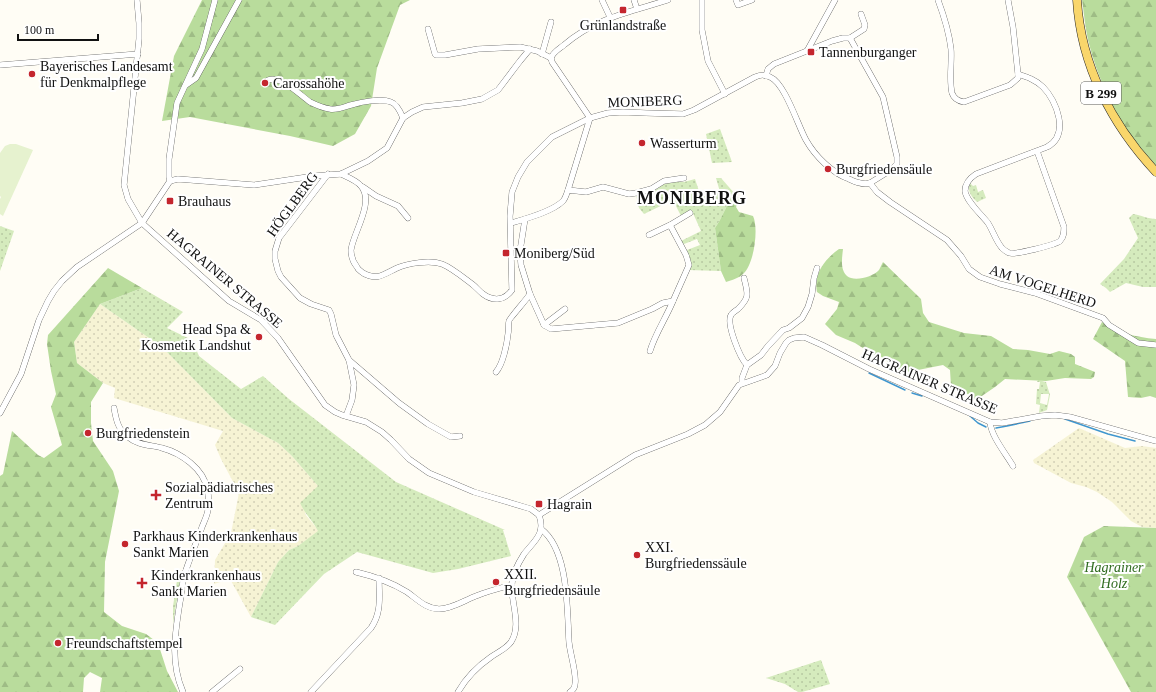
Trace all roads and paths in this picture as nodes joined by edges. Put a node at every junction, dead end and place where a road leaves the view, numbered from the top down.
1 (137, 0) edge
2 (215, 0) edge
3 (239, 0) edge
4 (602, 0) edge
5 (634, 0) edge
6 (702, 0) edge
7 (736, 0) edge
8 (752, 0) edge
9 (835, 0) edge
10 (938, 0) edge
11 (1008, 0) edge
12 (1077, 0) edge
13 (665, 1) edge
14 (637, 9) junction
15 (862, 14) dead end
16 (610, 17) junction
17 (551, 22) dead end
18 (428, 29) dead end
19 (850, 38) junction
20 (530, 49) junction
21 (807, 51) junction
22 (138, 54) junction
23 (542, 54) junction
24 (551, 58) junction
25 (0, 65) edge
26 (1018, 74) junction
27 (766, 76) junction
28 (268, 80) dead end
29 (186, 85) junction
30 (725, 94) junction
31 (404, 118) junction
32 (590, 118) junction
33 (1037, 151) junction
34 (1156, 172) edge
35 (328, 174) junction
36 (340, 174) junction
37 (684, 178) dead end
38 (170, 181) junction
39 (870, 183) junction
40 (361, 186) junction
41 (568, 190) junction
42 (690, 213) dead end
43 (408, 218) dead end
44 (525, 219) junction
45 (142, 223) junction
46 (510, 223) junction
47 (670, 225) junction
48 (649, 235) dead end
49 (816, 268) dead end
50 (744, 278) dead end
51 (1042, 291) dead end
52 (530, 294) junction
53 (1035, 294) junction
54 (673, 301) junction
55 (565, 309) dead end
56 (544, 325) junction
57 (1156, 345) edge
58 (650, 351) dead end
59 (349, 360) junction
60 (747, 365) junction
61 (496, 372) dead end
62 (742, 383) junction
63 (114, 408) dead end
64 (0, 413) edge
65 (346, 416) junction
66 (990, 422) junction
67 (460, 436) dead end
68 (1156, 441) edge
69 (1013, 466) dead end
70 (539, 515) junction
71 (541, 529) junction
72 (356, 572) dead end
73 (379, 578) junction
74 (512, 585) junction
75 (240, 669) dead end
76 (572, 690) edge
77 (183, 692) edge
78 (212, 692) edge
79 (311, 692) edge
80 (458, 692) edge

1 - 22 street, HAGRAINER STRASSE
2 - 29 street
3 - 29 street
4 - 16 street
5 - 14 street
6 - 30 street
7 - 8 street
9 - 21 street
10 - 26 street
11 - 26 street
12 - 34 main road, B 299
13 - 14 street
14 - 16 street
15 - 19 street
16 - 24 street
17 - 23 street
18 - 20 street
19 - 21 street
19 - 39 street
20 - 23 street
20 - 31 street
21 - 27 street
22 - 25 street
22 - 45 street, HAGRAINER STRASSE
23 - 24 street
24 - 32 street, MONIBERG
26 - 33 street
27 - 30 street, MONIBERG
27 - 39 street
28 - 31 street
29 - 38 street
30 - 32 street, MONIBERG
31 - 36 street
32 - 41 street, MONIBERG
32 - 46 street, MONIBERG
33 - 33 street
35 - 36 street
35 - 38 street
35 - 59 street, HÖGLBERG
36 - 40 street
37 - 41 street
38 - 45 street
39 - 53 street, AM VOGELHERD
40 - 43 street
40 - 46 street, MONIBERG
41 - 44 street, MONIBERG
42 - 47 street
44 - 46 street, MONIBERG
44 - 52 street
45 - 64 street
45 - 65 street, HAGRAINER STRASSE
47 - 48 street
47 - 54 street
49 - 60 street
50 - 60 street
51 - 53 street
52 - 56 street
52 - 61 street
53 - 57 street, AM VOGELHERD
54 - 56 street
54 - 58 street
55 - 56 street
59 - 65 street, HÖGLBERG
59 - 67 street, HÖGLBERG
60 - 62 street
62 - 66 street, HAGRAINER STRASSE
62 - 70 street
63 - 77 street
65 - 70 street, HAGRAINER STRASSE
66 - 68 street, HAGRAINER STRASSE
66 - 69 street
70 - 71 street
71 - 74 street
71 - 76 street
72 - 73 street
73 - 74 street
73 - 79 street
74 - 80 street
75 - 78 street

